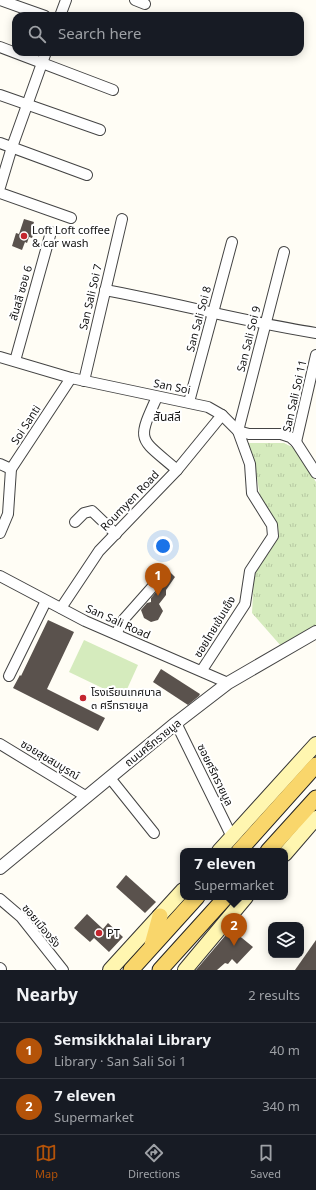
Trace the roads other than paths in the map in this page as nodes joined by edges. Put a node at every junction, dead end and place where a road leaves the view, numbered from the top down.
1 (0, 0) edge
2 (66, 0) edge
3 (135, 0) edge
4 (145, 4) dead end
5 (34, 12) edge
6 (62, 12) edge
7 (0, 47) edge
8 (12, 52) edge
9 (22, 56) edge
10 (44, 56) edge
11 (41, 64) junction
12 (113, 90) dead end
13 (0, 94) edge
14 (27, 104) junction
15 (100, 130) dead end
16 (0, 143) edge
17 (12, 147) junction
18 (87, 174) dead end
19 (0, 187) edge
20 (0, 193) edge
21 (71, 218) dead end
22 (122, 219) dead end
23 (51, 232) dead end
24 (232, 242) dead end
25 (284, 252) dead end
26 (105, 290) junction
27 (213, 312) junction
28 (265, 325) junction
29 (316, 333) edge
30 (316, 355) edge
31 (0, 357) edge
32 (15, 361) junction
33 (71, 378) junction
34 (84, 381) junction
35 (158, 396) junction
36 (188, 402) junction
37 (222, 415) junction
38 (238, 432) junction
39 (296, 442) junction
40 (0, 464) edge
41 (12, 469) junction
42 (177, 470) junction
43 (316, 473) edge
44 (75, 522) dead end
45 (0, 534) edge
46 (116, 534) junction
47 (1, 578) edge
48 (155, 584) dead end
49 (46, 601) junction
50 (61, 608) junction
51 (316, 632) edge
52 (116, 634) junction
53 (202, 670) junction
54 (9, 676) dead end
55 (228, 683) junction
56 (176, 723) junction
57 (0, 744) edge
58 (316, 744) edge
59 (316, 765) edge
60 (110, 778) junction
61 (87, 797) junction
62 (316, 798) edge
63 (314, 823) edge
64 (154, 833) dead end
65 (232, 837) junction
66 (222, 848) edge
67 (242, 848) edge
68 (271, 848) edge
69 (288, 851) edge
70 (1, 866) edge
71 (180, 893) edge
72 (0, 899) edge
73 (194, 900) edge
74 (223, 900) edge
75 (243, 900) edge
76 (160, 916) junction
77 (151, 948) junction
78 (63, 970) edge
79 (110, 970) edge
80 (131, 970) edge
81 (160, 970) edge
82 (185, 970) edge

1 - 5 street
2 - 6 street
3 - 4 street
7 - 8 street
9 - 11 street
10 - 11 street
11 - 12 street
11 - 14 street
13 - 14 street
14 - 15 street
14 - 17 street
16 - 17 street
17 - 18 street
17 - 19 street
20 - 21 street
22 - 26 street, San Sali Soi 7
23 - 32 street, สันสลี ซอย 6
24 - 27 street, San Sali Soi 8
25 - 28 street, San Sali Soi 9
26 - 27 street
26 - 34 street, San Sali Soi 7
27 - 28 street
27 - 36 street, San Sali Soi 8
28 - 29 street
28 - 38 street, San Sali Soi 9
30 - 39 street, San Sali Soi 11
31 - 32 street, San Soi
32 - 33 street, San Soi
33 - 34 street, San Soi
33 - 41 street, Soi Santi
34 - 35 street, San Soi
35 - 36 street, San Soi
35 - 42 street
36 - 37 street, San Soi
37 - 38 street, San Soi
37 - 42 street, Roumyen Road
38 - 39 street
38 - 53 street, ซอยไทยเข้มแข็ง
39 - 43 street
40 - 41 street
41 - 45 street, Soi Santi
42 - 46 street, Roumyen Road
44 - 46 street
46 - 50 street, Roumyen Road
47 - 49 street, San Sali Road
48 - 52 street
49 - 50 street, San Sali Road
49 - 54 street
50 - 52 street, San Sali Road
51 - 55 street, ถนนศรีทรายมูล
52 - 53 street, San Sali Road
53 - 55 street, San Sali Road
55 - 56 street, ถนนศรีทรายมูล
56 - 60 street, ถนนศรีทรายมูล
56 - 65 street, ซอยศรีทรายมูล
57 - 61 street, ซอยสุขสมบูรณ์
58 - 65 main road
59 - 67 main road
60 - 61 street, ถนนศรีทรายมูล
60 - 64 street
61 - 70 street, ถนนศรีทรายมูล
62 - 68 main road
63 - 69 main road
65 - 66 main road
71 - 76 main road
72 - 78 street, ซอยเมืองรัง
73 - 77 main road
74 - 81 main road
75 - 82 main road
76 - 77 main road
76 - 79 main road
77 - 80 main road

